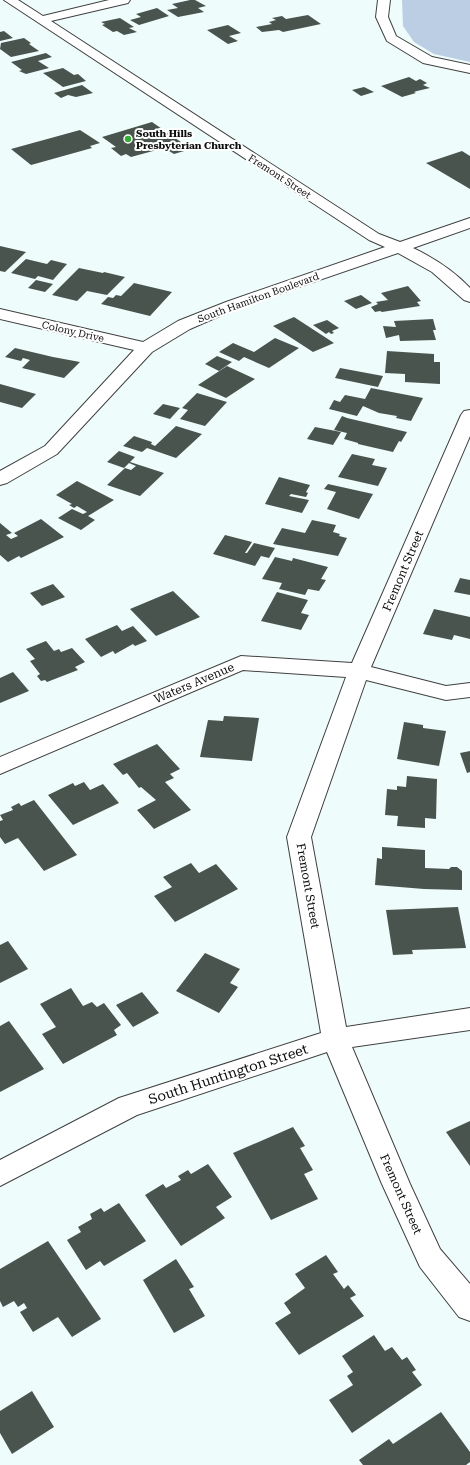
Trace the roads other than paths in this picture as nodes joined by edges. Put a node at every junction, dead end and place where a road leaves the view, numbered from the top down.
1 (10, 0) edge
2 (124, 0) edge
3 (384, 0) edge
4 (41, 20) junction
5 (470, 70) edge
6 (470, 223) edge
7 (401, 247) junction
8 (470, 297) edge
9 (0, 314) edge
10 (146, 348) junction
11 (470, 415) edge
12 (0, 479) edge
13 (359, 671) junction
14 (470, 690) edge
15 (0, 766) edge
16 (470, 1019) edge
17 (335, 1039) junction
18 (0, 1174) edge
19 (470, 1308) edge

1 - 4 street, Fremont Street
2 - 4 street
3 - 5 street
4 - 7 street, Fremont Street
6 - 7 street, South Hamilton Boulevard
7 - 8 street, Fremont Street
7 - 10 street, South Hamilton Boulevard
9 - 10 street, Colony Drive
10 - 12 street, South Hamilton Boulevard
11 - 13 street, Fremont Street
13 - 14 street, Waters Avenue
13 - 15 street, Waters Avenue
13 - 17 street, Fremont Street
16 - 17 street, South Huntington Street
17 - 18 street, South Huntington Street
17 - 19 street, Fremont Street

